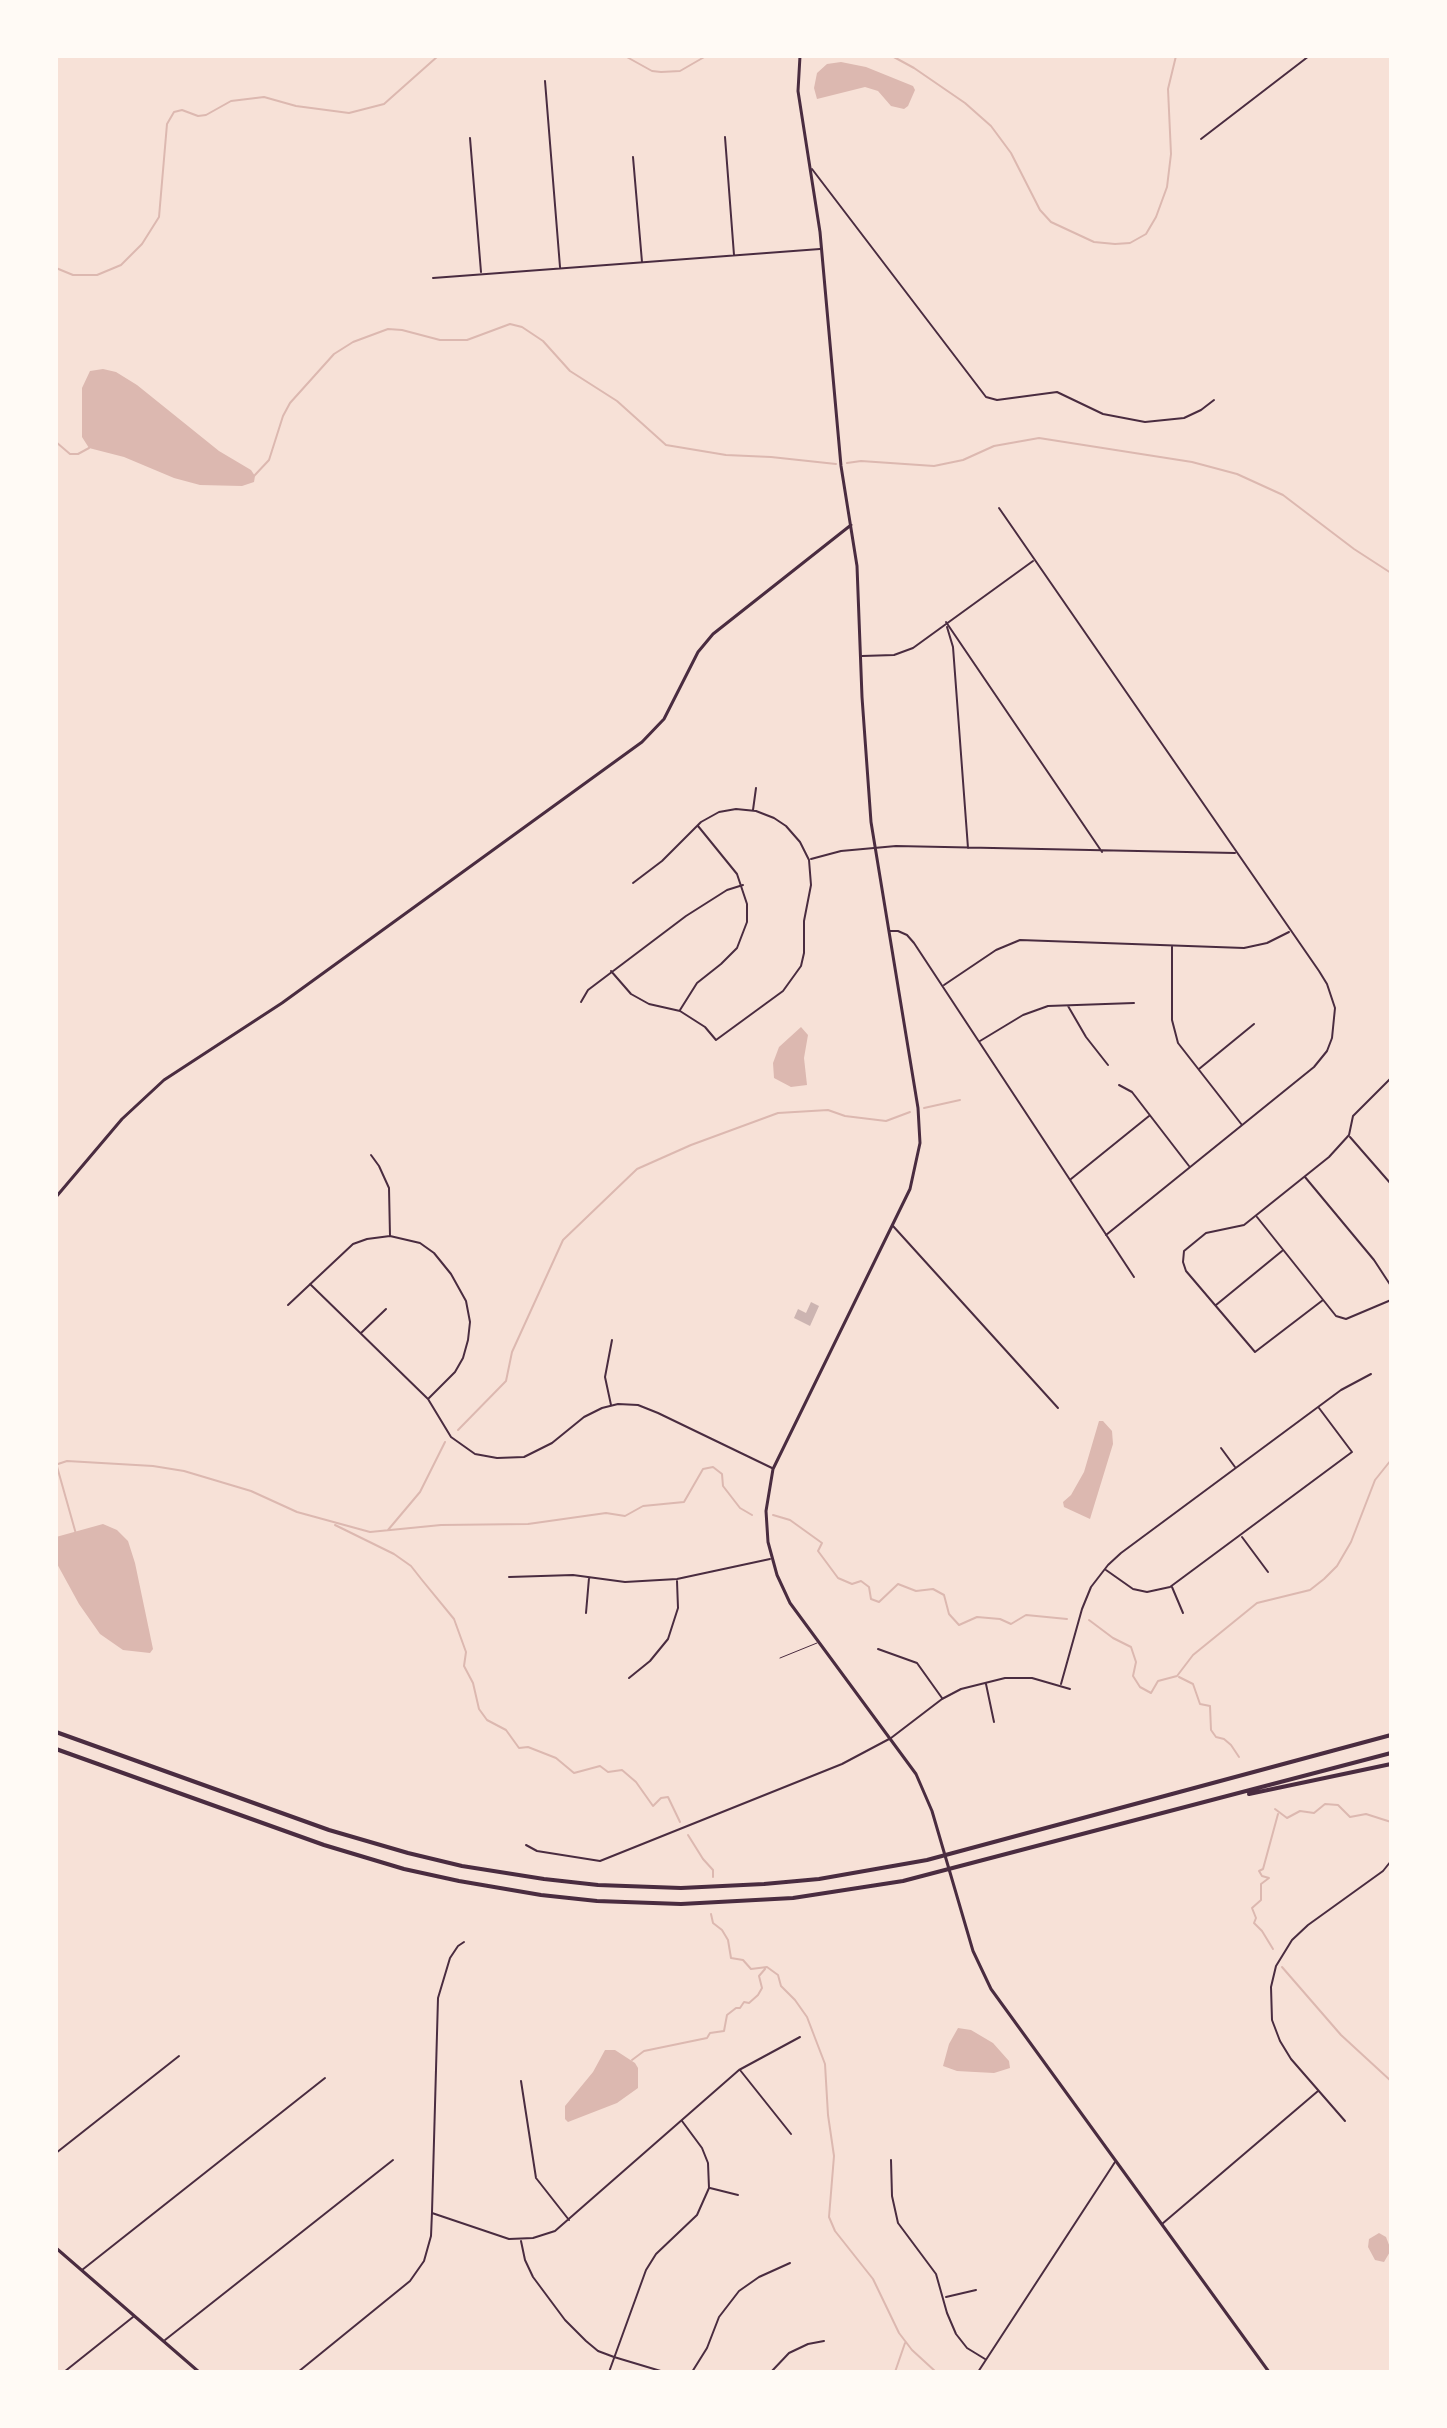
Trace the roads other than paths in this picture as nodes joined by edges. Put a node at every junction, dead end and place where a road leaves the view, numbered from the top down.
1 (800, 56) edge
2 (1309, 56) edge
3 (545, 81) dead end
4 (725, 137) dead end
5 (470, 138) dead end
6 (1201, 139) dead end
7 (633, 157) dead end
8 (811, 168) junction
9 (822, 249) junction
10 (734, 255) junction
11 (642, 262) junction
12 (560, 268) junction
13 (481, 275) junction
14 (433, 278) dead end
15 (1214, 400) dead end
16 (999, 508) dead end
17 (851, 525) junction
18 (1034, 560) junction
19 (946, 622) junction
20 (860, 656) junction
21 (756, 788) dead end
22 (753, 810) junction
23 (697, 825) junction
24 (874, 847) junction
25 (968, 848) junction
26 (1102, 852) junction
27 (1236, 853) junction
28 (809, 860) junction
29 (633, 883) dead end
30 (743, 885) junction
31 (888, 931) junction
32 (1290, 932) junction
33 (1172, 945) junction
34 (611, 971) junction
35 (942, 986) junction
36 (581, 1002) dead end
37 (1134, 1003) dead end
38 (1068, 1004) junction
39 (680, 1011) junction
40 (1254, 1024) dead end
41 (979, 1042) junction
42 (1108, 1065) dead end
43 (1198, 1070) junction
44 (1391, 1078) edge
45 (1387, 1082) junction
46 (1119, 1085) dead end
47 (1391, 1087) edge
48 (1150, 1115) junction
49 (1242, 1125) junction
50 (1349, 1135) junction
51 (371, 1155) dead end
52 (1190, 1167) junction
53 (1305, 1176) junction
54 (1071, 1179) junction
55 (1391, 1184) edge
56 (56, 1197) edge
57 (1256, 1216) junction
58 (892, 1225) junction
59 (1106, 1235) junction
60 (390, 1236) junction
61 (1283, 1251) junction
62 (1134, 1277) dead end
63 (310, 1284) junction
64 (1391, 1286) edge
65 (1323, 1300) junction
66 (1391, 1300) edge
67 (288, 1305) dead end
68 (1216, 1305) junction
69 (386, 1309) dead end
70 (361, 1333) junction
71 (612, 1340) dead end
72 (1371, 1374) dead end
73 (428, 1399) junction
74 (612, 1405) junction
75 (1318, 1407) junction
76 (1058, 1408) dead end
77 (1221, 1448) dead end
78 (1235, 1468) junction
79 (773, 1469) junction
80 (1241, 1536) junction
81 (771, 1558) junction
82 (1105, 1569) junction
83 (1268, 1572) dead end
84 (589, 1576) junction
85 (509, 1577) dead end
86 (677, 1579) junction
87 (1172, 1586) junction
88 (586, 1613) dead end
89 (1183, 1613) dead end
90 (819, 1642) junction
91 (878, 1649) dead end
92 (780, 1658) dead end
93 (629, 1678) dead end
94 (985, 1681) junction
95 (1060, 1685) junction
96 (1070, 1689) dead end
97 (942, 1699) junction
98 (994, 1722) dead end
99 (56, 1732) edge
100 (1391, 1735) edge
101 (891, 1738) junction
102 (56, 1749) edge
103 (1391, 1753) edge
104 (1391, 1764) edge
105 (1211, 1801) junction
106 (526, 1845) dead end
107 (1391, 1861) edge
108 (464, 1942) dead end
109 (800, 2037) dead end
110 (179, 2056) dead end
111 (739, 2070) junction
112 (325, 2078) dead end
113 (521, 2081) dead end
114 (1319, 2090) junction
115 (681, 2120) junction
116 (1345, 2121) dead end
117 (791, 2134) dead end
118 (56, 2153) edge
119 (393, 2160) dead end
120 (891, 2160) dead end
121 (1115, 2161) junction
122 (709, 2188) junction
123 (738, 2195) dead end
124 (432, 2212) junction
125 (570, 2221) junction
126 (1162, 2224) junction
127 (521, 2240) junction
128 (56, 2248) edge
129 (790, 2263) dead end
130 (82, 2270) junction
131 (976, 2290) dead end
132 (944, 2297) junction
133 (134, 2316) junction
134 (163, 2341) junction
135 (824, 2341) dead end
136 (614, 2357) junction
137 (986, 2360) junction
138 (64, 2372) edge
139 (199, 2372) edge
140 (298, 2372) edge
141 (609, 2372) edge
142 (664, 2372) edge
143 (692, 2372) edge
144 (771, 2372) edge
145 (978, 2372) edge
146 (1269, 2372) edge

1 - 8 street
2 - 6 street
3 - 12 street
4 - 10 street
5 - 13 street
7 - 11 street
8 - 9 street
8 - 15 street
9 - 10 street
9 - 17 street
10 - 11 street
11 - 12 street
12 - 13 street
13 - 14 street
16 - 18 street
17 - 20 street
17 - 56 street
18 - 19 street
18 - 27 street
19 - 20 street
19 - 25 street
19 - 26 street
20 - 24 street
21 - 22 street
22 - 23 street
22 - 28 street
23 - 29 street
23 - 30 street
24 - 25 street
24 - 28 street
24 - 31 street
25 - 26 street
26 - 27 street
27 - 32 street
28 - 39 street
30 - 34 street
30 - 39 street
31 - 35 street
31 - 58 street
32 - 33 street
32 - 49 street
33 - 35 street
33 - 43 street
34 - 36 street
34 - 39 street
35 - 41 street
37 - 38 street
38 - 41 street
38 - 42 street
40 - 43 street
41 - 54 street
43 - 49 street
44 - 45 street
45 - 47 street
45 - 50 street
46 - 48 street
48 - 52 street
48 - 54 street
49 - 52 street
50 - 53 street
50 - 55 street
51 - 60 street
52 - 59 street
53 - 57 street
53 - 64 street
54 - 59 street
57 - 61 street
57 - 68 street
58 - 76 street
58 - 79 street
59 - 62 street
60 - 63 street
60 - 73 street
61 - 65 street
61 - 68 street
63 - 67 street
63 - 70 street
65 - 66 street
65 - 68 street
69 - 70 street
70 - 73 street
71 - 74 street
72 - 75 street
73 - 74 street
74 - 79 street
75 - 78 street
75 - 80 street
77 - 78 street
78 - 82 street
79 - 81 street
80 - 83 street
80 - 87 street
81 - 86 street
81 - 90 street
82 - 87 street
82 - 95 street
84 - 85 street
84 - 86 street
84 - 88 street
86 - 93 street
87 - 89 street
90 - 92 lane
90 - 101 street
91 - 97 street
94 - 95 street
94 - 97 street
94 - 98 street
95 - 96 street
97 - 101 street
99 - 100 highway
101 - 106 street
101 - 121 street
102 - 105 highway
103 - 105 highway
104 - 105 highway
107 - 114 street
108 - 124 street
109 - 111 street
110 - 118 street
111 - 115 street
111 - 117 street
112 - 130 street
113 - 125 street
114 - 116 street
114 - 126 street
115 - 122 street
115 - 125 street
119 - 134 street
120 - 132 street
121 - 126 street
121 - 137 street
122 - 123 street
122 - 136 street
124 - 127 street
124 - 140 street
125 - 127 street
126 - 146 street
127 - 136 street
128 - 130 street
129 - 143 street
130 - 133 street
131 - 132 street
132 - 137 street
133 - 134 street
133 - 138 street
134 - 139 street
135 - 144 street
136 - 141 street
136 - 142 street
137 - 145 street

